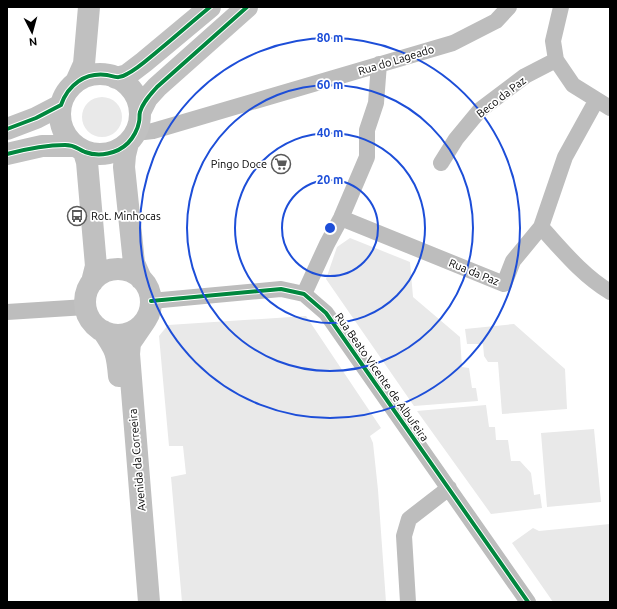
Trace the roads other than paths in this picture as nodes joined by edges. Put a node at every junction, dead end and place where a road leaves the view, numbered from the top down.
1 (89, 7) edge
2 (210, 7) edge
3 (247, 7) edge
4 (509, 7) edge
5 (562, 7) edge
6 (556, 60) junction
7 (379, 64) junction
8 (112, 77) junction
9 (76, 82) junction
10 (603, 104) edge
11 (61, 105) junction
12 (7, 129) edge
13 (134, 129) junction
14 (80, 149) junction
15 (7, 154) edge
16 (441, 163) dead end
17 (341, 218) junction
18 (541, 227) junction
19 (141, 279) junction
20 (92, 282) junction
21 (610, 292) edge
22 (304, 294) junction
23 (86, 307) junction
24 (148, 311) junction
25 (7, 312) edge
26 (103, 331) junction
27 (449, 488) junction
28 (139, 602) edge
29 (149, 602) edge
30 (408, 602) edge
31 (528, 602) edge

1 - 8 main road
1 - 9 main road
2 - 8 main road
3 - 13 main road
4 - 7 street, Rua do Lageado
5 - 6 street
6 - 10 street
6 - 16 street, Beco da Paz
7 - 13 street, Rua do Lageado
7 - 17 street
8 - 9 main road
8 - 13 main road
9 - 11 main road
10 - 18 street, Rua da Paz
11 - 12 main road
11 - 14 main road
13 - 14 main road
13 - 19 main road
14 - 15 main road
14 - 20 main road
17 - 18 street, Rua da Paz
17 - 22 street
18 - 21 street
19 - 20 main road
19 - 24 main road
20 - 23 main road
22 - 24 street, Rua Beato Vicente de Albufeira
22 - 27 street, Rua Beato Vicente de Albufeira
23 - 25 street
23 - 26 main road
24 - 26 main road
24 - 29 main road, Avenida da Correeira
26 - 28 main road, Avenida da Correeira
27 - 30 street
27 - 31 street, Rua Beato Vicente de Albufeira

